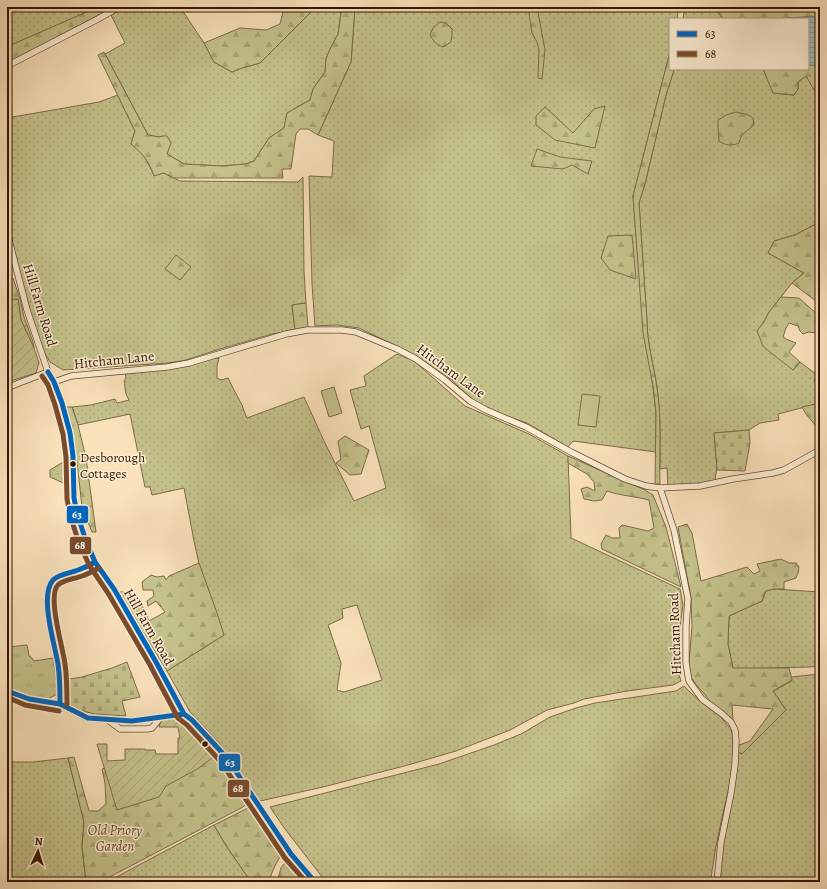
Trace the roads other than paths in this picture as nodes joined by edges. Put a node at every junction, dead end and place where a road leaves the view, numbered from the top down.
1 (119, 7) edge
2 (7, 66) edge
3 (7, 230) edge
4 (48, 372) junction
5 (54, 382) junction
6 (7, 388) edge
7 (820, 450) edge
8 (660, 488) junction
9 (95, 562) junction
10 (7, 689) edge
11 (60, 704) junction
12 (184, 714) junction
13 (161, 717) junction
14 (107, 719) junction
15 (314, 882) edge
16 (717, 882) edge

1 - 2 street
3 - 4 street, Hill Farm Road
4 - 5 street, Hill Farm Road
4 - 6 street
5 - 8 street, Hitcham Lane
5 - 9 street, Hill Farm Road
7 - 8 street, Hitcham Lane
8 - 16 street, Hitcham Road
9 - 11 street
9 - 12 street, Hill Farm Road
10 - 11 street
11 - 14 street
12 - 13 street
12 - 15 street, Hill Farm Road
13 - 14 street
13 - 14 street

